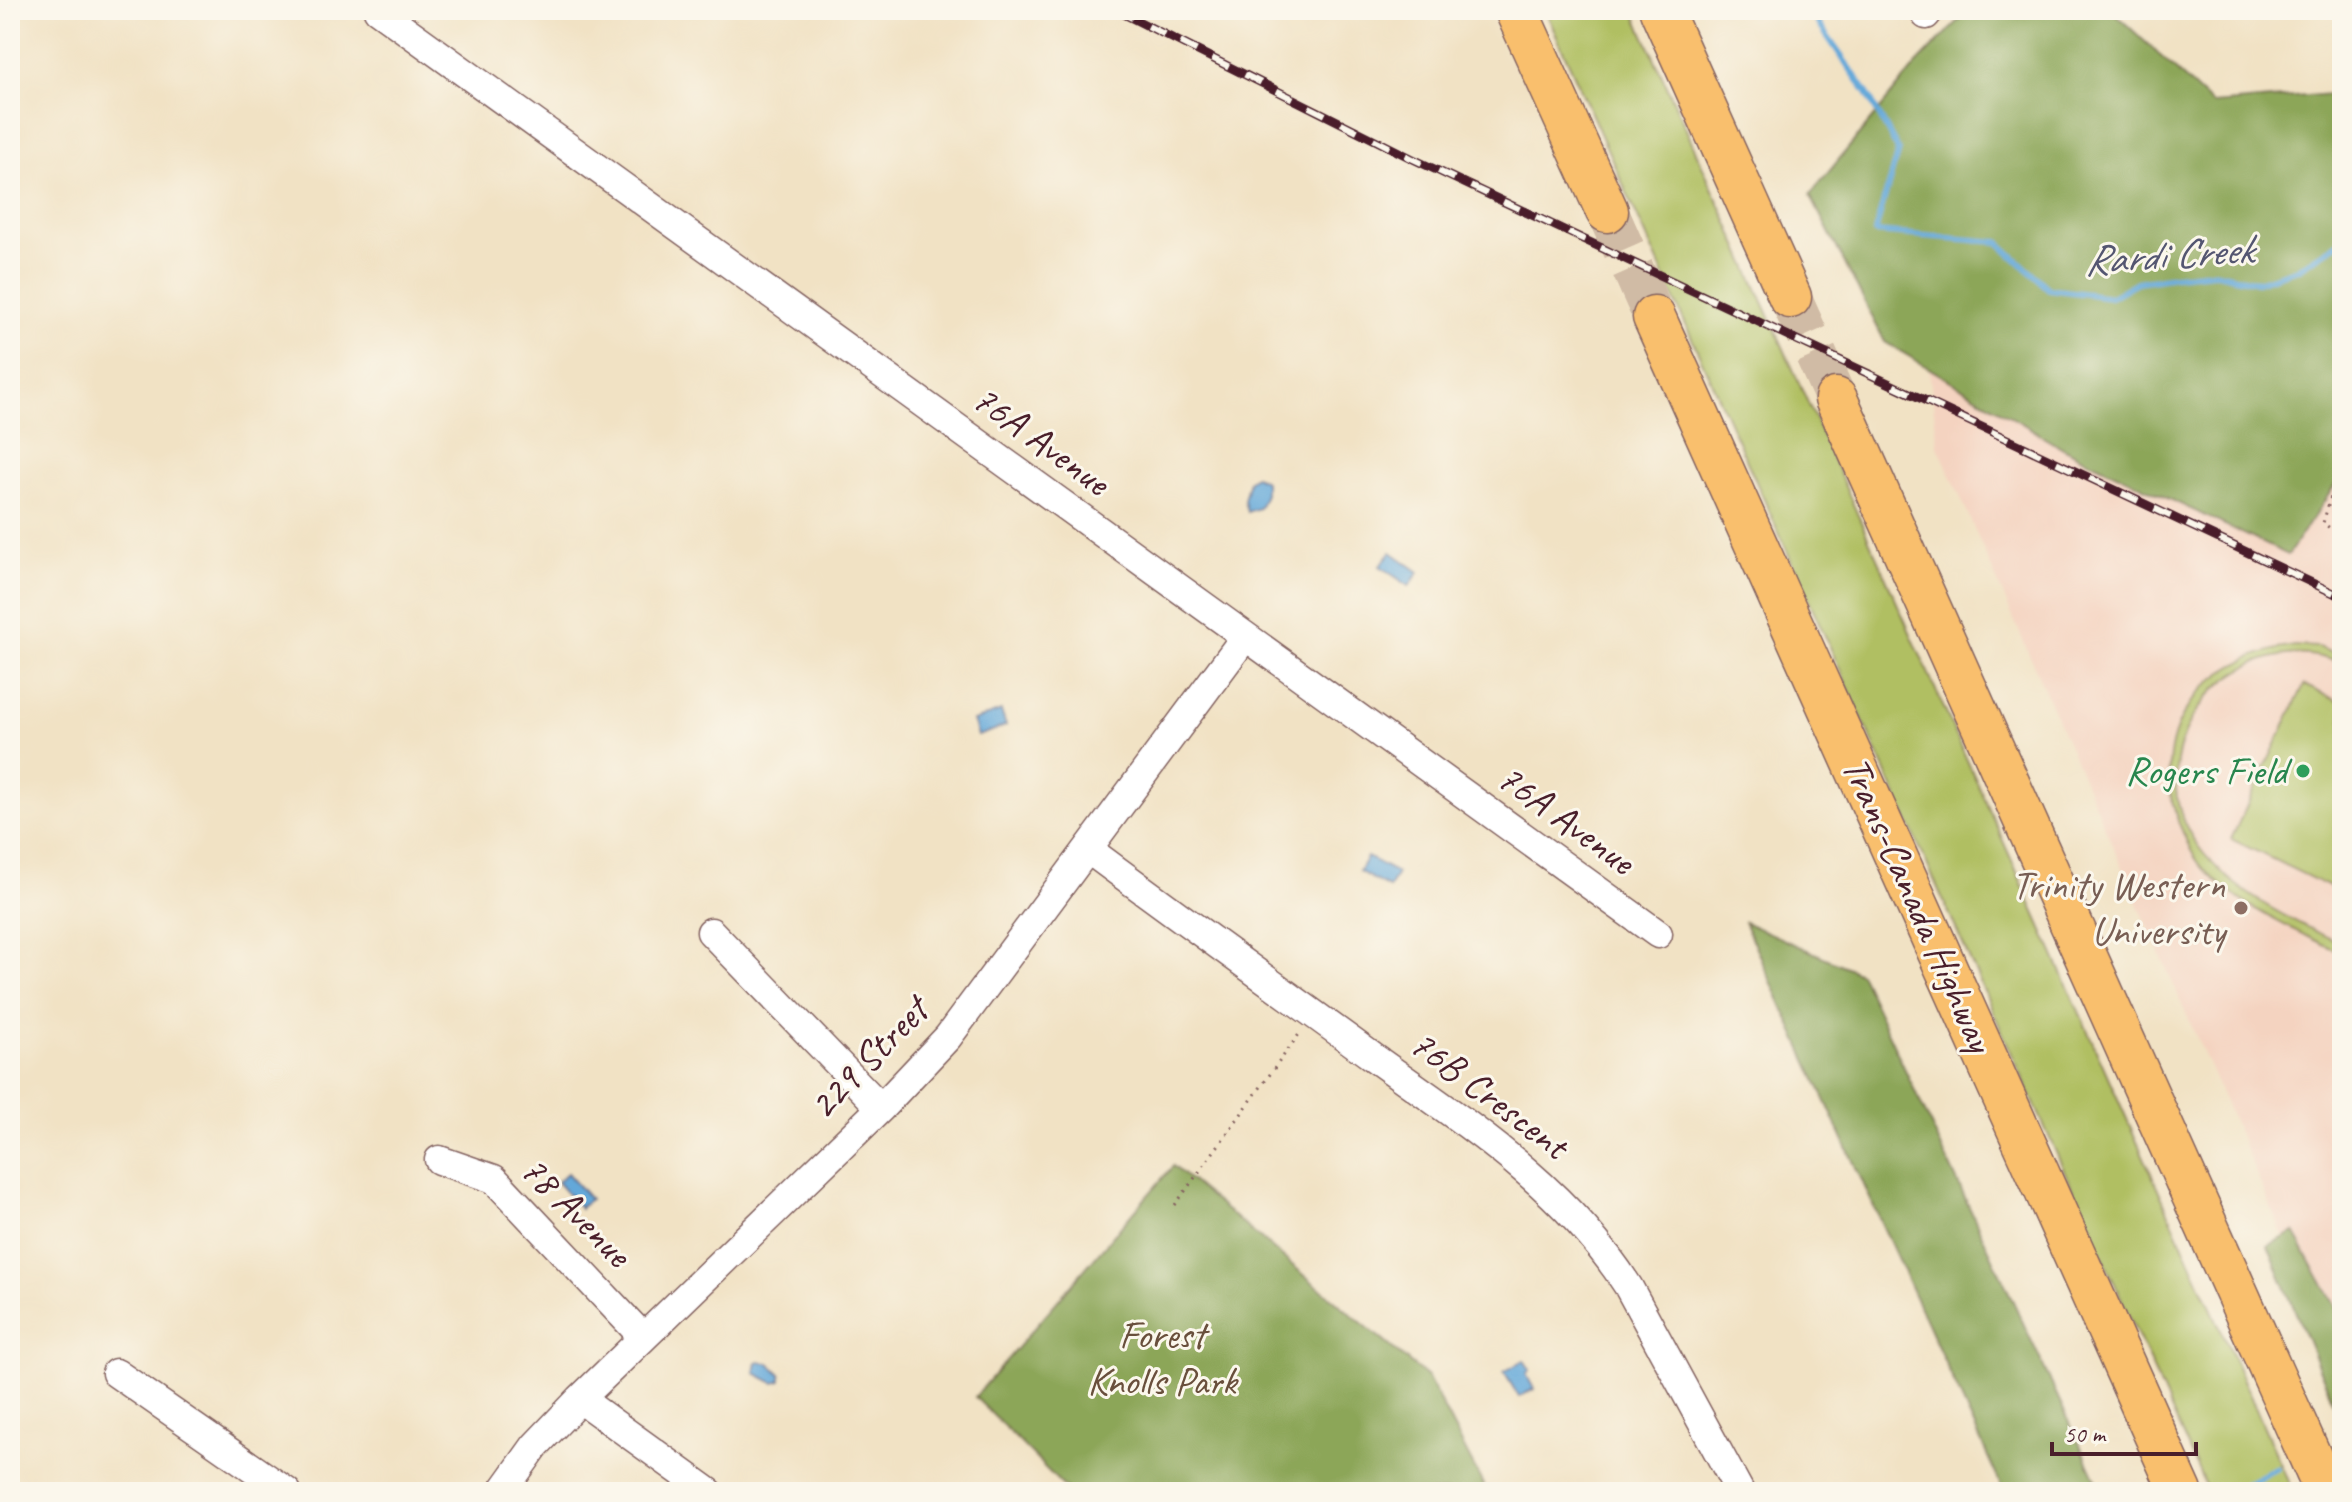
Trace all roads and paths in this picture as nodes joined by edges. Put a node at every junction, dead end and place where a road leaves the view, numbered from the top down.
1 (378, 10) edge
2 (1516, 10) edge
3 (1661, 10) edge
4 (1607, 211) tunnel mouth
5 (1790, 297) tunnel mouth
6 (1654, 317) tunnel mouth
7 (1836, 399) tunnel mouth
8 (2342, 459) edge
9 (2342, 537) edge
10 (1245, 637) junction
11 (1089, 850) junction
12 (711, 932) dead end
13 (1658, 934) dead end
14 (1315, 1014) junction
15 (881, 1108) junction
16 (439, 1160) dead end
17 (1175, 1205) dead end
18 (643, 1337) junction
19 (116, 1373) dead end
20 (580, 1399) junction
21 (287, 1492) edge
22 (502, 1492) edge
23 (709, 1492) edge
24 (1740, 1492) edge
25 (2181, 1492) edge
26 (2326, 1492) edge

1 - 10 street, 76A Avenue
2 - 4 highway
3 - 5 highway
6 - 25 highway, Trans-Canada Highway
7 - 26 highway
8 - 9 path
10 - 11 street, 229 Street
10 - 13 street, 76A Avenue
11 - 14 street, 76B Crescent
11 - 15 street, 229 Street
12 - 15 street
14 - 17 path
14 - 24 street, 76B Crescent
15 - 18 street, 229 Street
16 - 18 street, 78 Avenue
18 - 20 street, 229 Street
19 - 21 street
20 - 22 street, 229 Street
20 - 23 street

